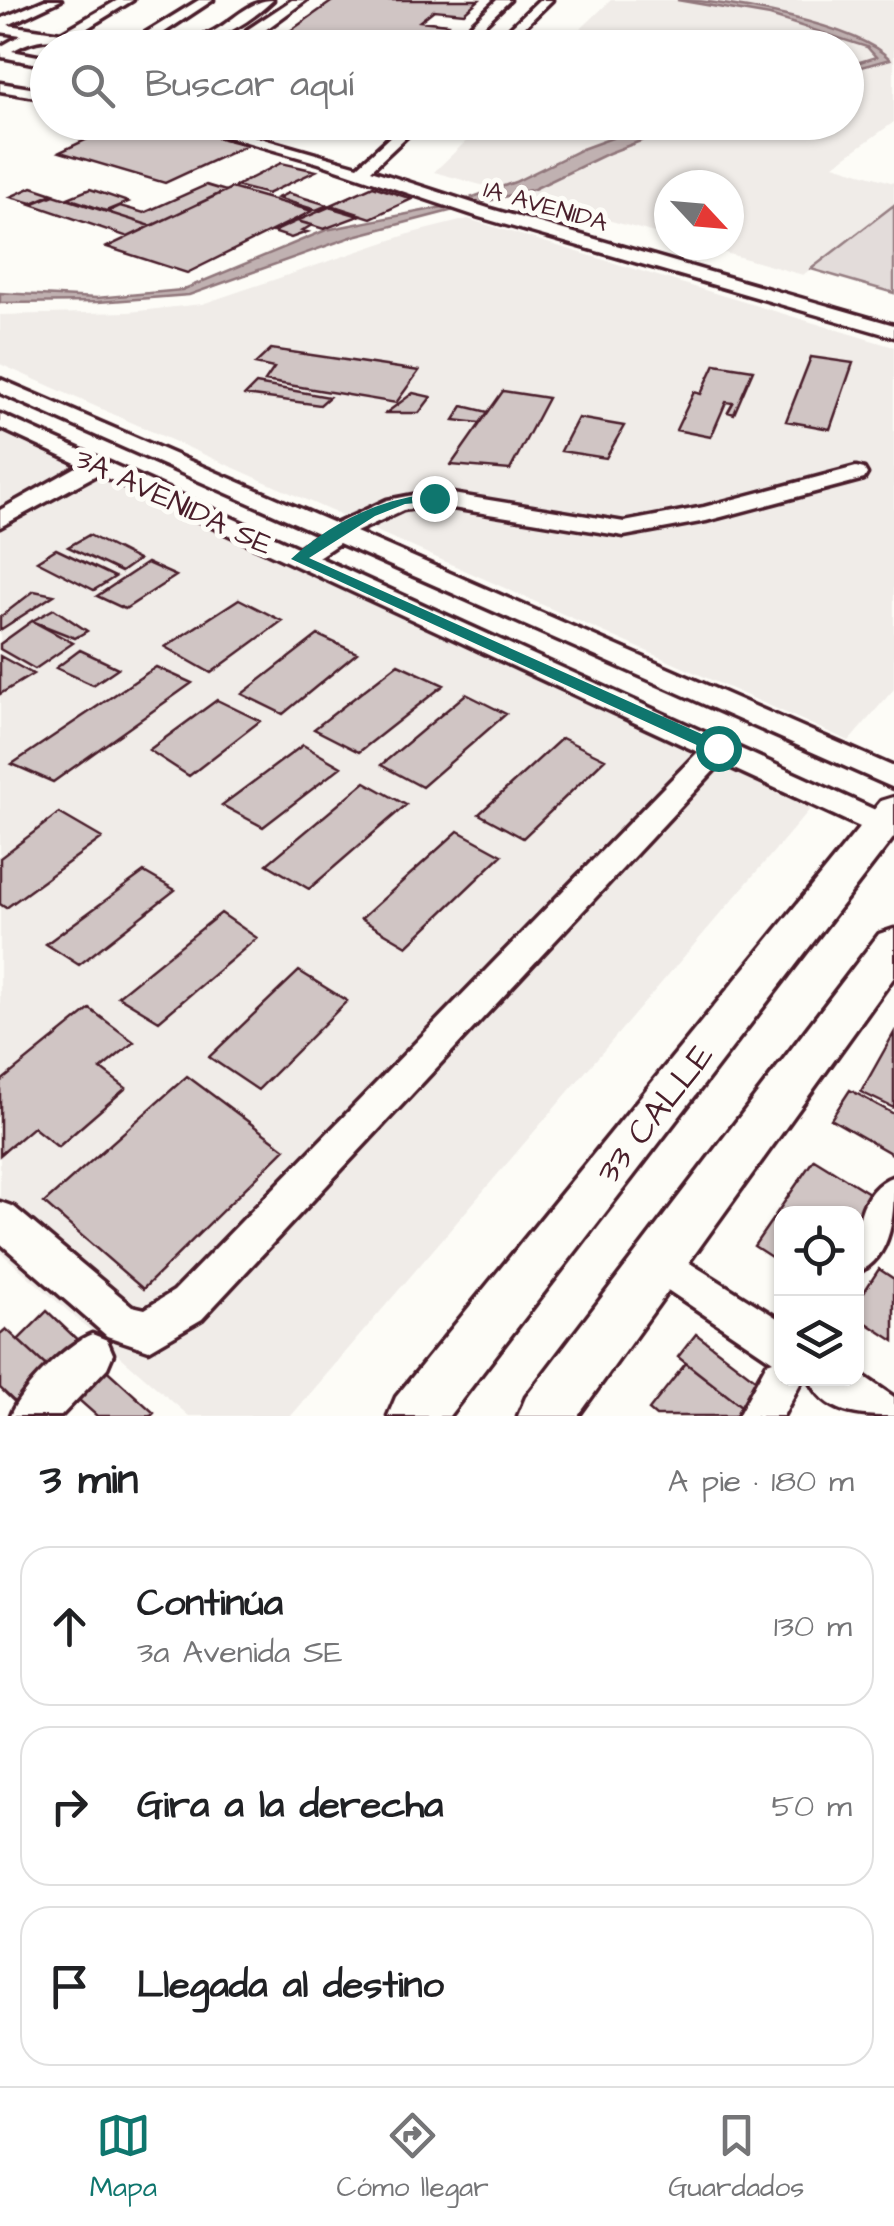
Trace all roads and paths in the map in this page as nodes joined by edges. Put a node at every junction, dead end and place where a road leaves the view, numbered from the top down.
1 (55, 0) edge
2 (127, 0) edge
3 (207, 0) edge
4 (268, 0) edge
5 (300, 0) edge
6 (504, 0) edge
7 (546, 0) edge
8 (0, 9) edge
9 (32, 12) junction
10 (0, 26) edge
11 (75, 30) edge
12 (160, 30) edge
13 (219, 30) edge
14 (255, 30) edge
15 (472, 30) edge
16 (514, 30) edge
17 (30, 31) edge
18 (30, 35) edge
19 (30, 58) edge
20 (0, 87) edge
21 (30, 91) edge
22 (251, 140) edge
23 (305, 140) edge
24 (396, 140) edge
25 (324, 160) junction
26 (359, 172) junction
27 (894, 330) edge
28 (0, 385) edge
29 (0, 420) edge
30 (99, 464) junction
31 (856, 474) dead end
32 (0, 520) edge
33 (340, 532) junction
34 (298, 559) junction
35 (718, 748) junction
36 (894, 778) edge
37 (890, 822) edge
38 (894, 945) edge
39 (894, 1193) edge
40 (0, 1218) edge
41 (864, 1243) edge
42 (658, 1261) junction
43 (774, 1340) edge
44 (92, 1354) dead end
45 (777, 1386) edge
46 (842, 1386) edge
47 (32, 1416) edge
48 (415, 1416) edge
49 (545, 1416) edge
50 (758, 1416) edge
51 (885, 1416) edge

1 - 9 street
2 - 11 street
3 - 12 street
4 - 13 street
5 - 14 street
6 - 15 street
7 - 16 street
8 - 9 street
9 - 10 street
10 - 17 street
18 - 19 street
20 - 21 street
22 - 25 street, 1A AVENIDA
23 - 25 street
24 - 26 street
25 - 26 street, 1A AVENIDA
26 - 27 street, 1A AVENIDA
28 - 33 street, 3A AVENIDA SE
29 - 30 street, 3A AVENIDA SE
30 - 32 street
30 - 34 street, 3A AVENIDA SE
31 - 33 street
33 - 34 street
33 - 36 street, 3A AVENIDA SE
34 - 35 street, 3A AVENIDA SE
35 - 37 street, 3A AVENIDA SE
35 - 40 street
37 - 48 main road, 33 CALLE
38 - 42 main road
39 - 41 street
42 - 43 street
42 - 49 main road
44 - 47 street
45 - 50 street
46 - 51 street

